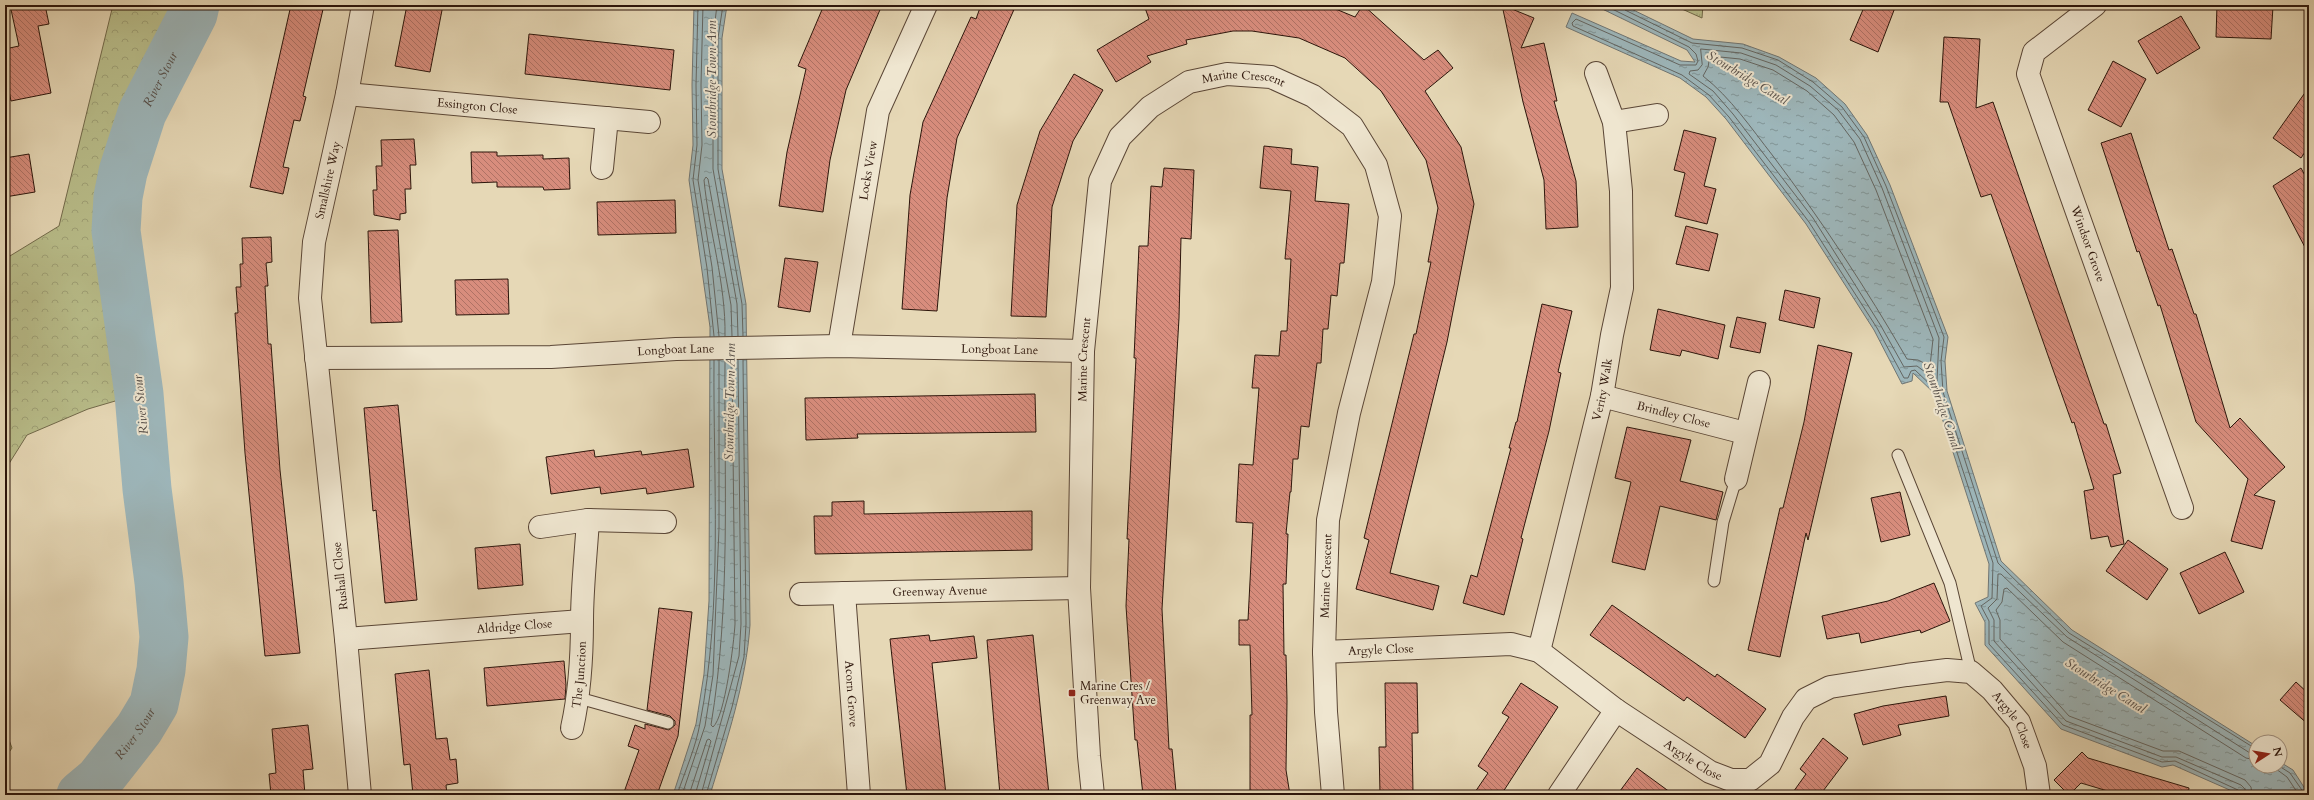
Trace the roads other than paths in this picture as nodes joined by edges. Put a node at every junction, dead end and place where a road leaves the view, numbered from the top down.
1 (363, 5) edge
2 (926, 5) edge
3 (2095, 5) edge
4 (1596, 72) dead end
5 (347, 94) junction
6 (1657, 115) dead end
7 (607, 118) junction
8 (649, 122) dead end
9 (1614, 122) junction
10 (602, 168) dead end
11 (839, 346) junction
12 (1083, 351) junction
13 (316, 358) junction
14 (1759, 382) dead end
15 (1602, 396) junction
16 (1745, 433) junction
17 (1898, 455) dead end
18 (1736, 479) joint
19 (2182, 508) dead end
20 (588, 520) junction
21 (665, 522) dead end
22 (540, 527) dead end
23 (1714, 581) dead end
24 (1079, 588) junction
25 (844, 593) junction
26 (801, 594) dead end
27 (582, 621) junction
28 (346, 639) junction
29 (1539, 651) junction
30 (1324, 652) junction
31 (1970, 672) junction
32 (579, 698) junction
33 (1616, 710) junction
34 (668, 723) dead end
35 (572, 728) dead end
36 (360, 795) edge
37 (860, 795) edge
38 (1093, 795) edge
39 (1333, 795) edge
40 (1559, 795) edge
41 (2039, 795) edge

1 - 5 street, Smallshire Way
2 - 11 street, Locks View
3 - 19 street, Windsor Grove
4 - 9 street, Verity Walk
5 - 7 street, Essington Close
5 - 13 street, Smallshire Way
6 - 9 street
7 - 8 street, Essington Close
7 - 10 street
9 - 15 street, Verity Walk
11 - 12 street, Longboat Lane
11 - 13 street, Longboat Lane
12 - 24 street, Marine Crescent
12 - 30 street, Marine Crescent
13 - 28 street, Rushall Close
14 - 16 street
15 - 16 street, Brindley Close
15 - 29 street, Verity Walk
16 - 18 street
17 - 31 lane
18 - 23 lane
20 - 21 street
20 - 22 street
20 - 27 street
24 - 25 street, Greenway Avenue
24 - 38 street, Marine Crescent
25 - 26 street, Greenway Avenue
25 - 37 street, Acorn Grove
27 - 28 street, Aldridge Close
27 - 32 street, The Junction
28 - 36 street, Rushall Close
29 - 30 street, Argyle Close
29 - 33 street, Argyle Close
30 - 39 street, Marine Crescent
31 - 33 street, Argyle Close
31 - 41 street, Argyle Close
32 - 34 lane
32 - 35 street, The Junction
33 - 40 street

